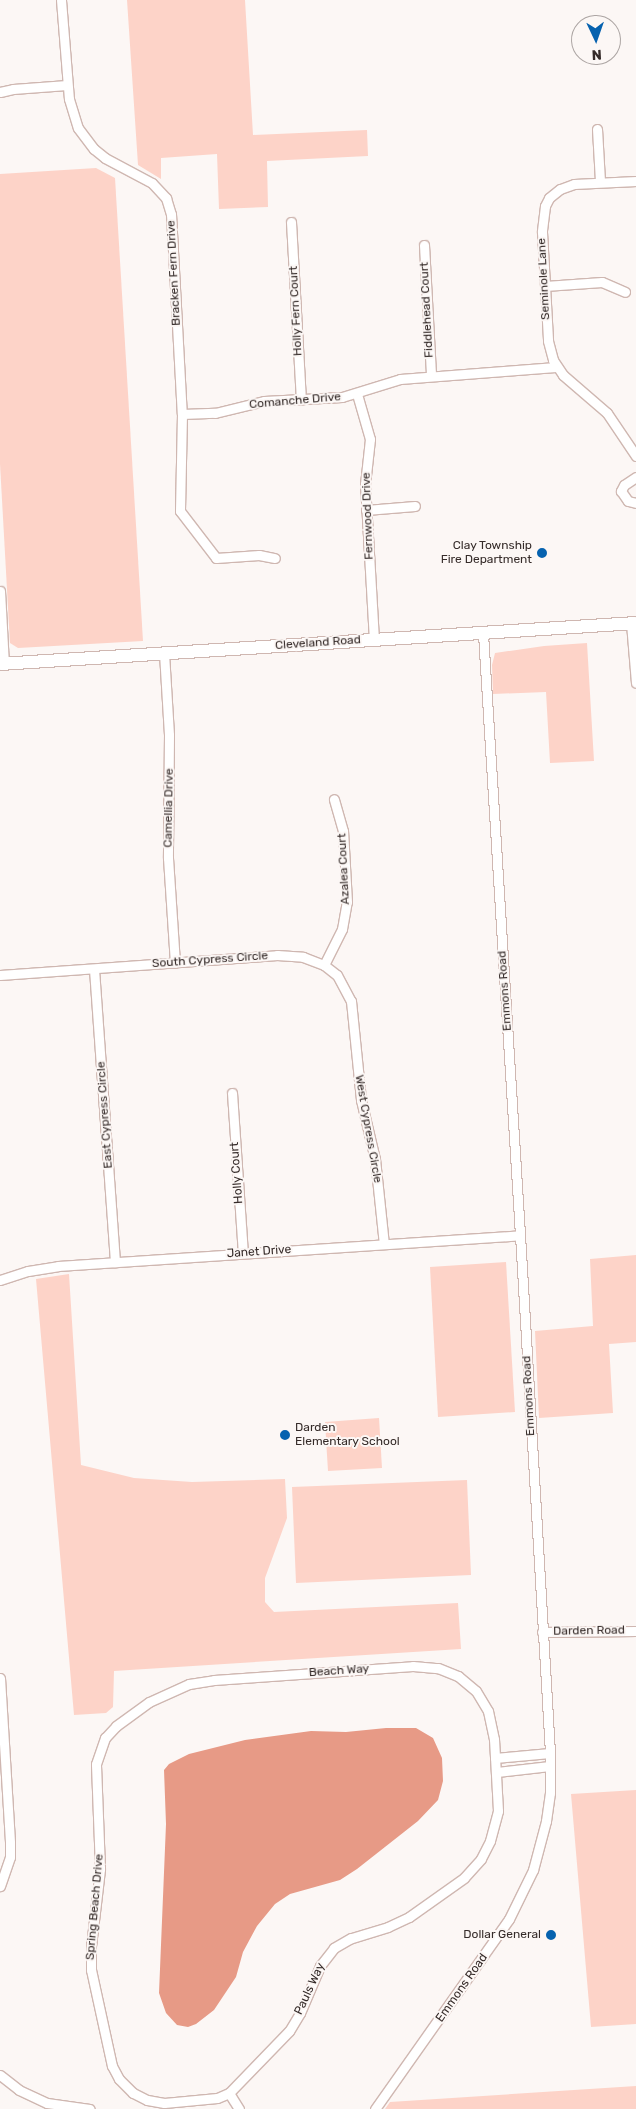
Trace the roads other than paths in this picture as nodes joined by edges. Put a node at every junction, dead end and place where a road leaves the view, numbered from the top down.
1 (61, 0) edge
2 (67, 85) junction
3 (0, 92) edge
4 (597, 129) dead end
5 (600, 181) junction
6 (636, 181) edge
7 (291, 222) dead end
8 (424, 245) dead end
9 (545, 286) junction
10 (625, 292) dead end
11 (556, 367) junction
12 (431, 376) junction
13 (357, 394) junction
14 (301, 400) junction
15 (182, 414) junction
16 (636, 456) edge
17 (636, 476) edge
18 (636, 503) edge
19 (415, 506) dead end
20 (366, 510) junction
21 (275, 558) dead end
22 (0, 590) edge
23 (633, 623) edge
24 (483, 633) junction
25 (374, 640) junction
26 (164, 653) junction
27 (2, 664) edge
28 (636, 683) edge
29 (334, 800) dead end
30 (175, 963) junction
31 (324, 965) junction
32 (94, 969) junction
33 (0, 975) edge
34 (232, 1092) dead end
35 (520, 1235) junction
36 (384, 1244) junction
37 (243, 1253) junction
38 (115, 1262) junction
39 (0, 1280) edge
40 (636, 1631) edge
41 (542, 1632) junction
42 (0, 1678) edge
43 (131, 1714) joint
44 (550, 1753) junction
45 (2, 1758) edge
46 (496, 1758) junction
47 (550, 1766) junction
48 (497, 1772) junction
49 (0, 1886) edge
50 (0, 2075) edge
51 (229, 2093) junction
52 (90, 2109) edge
53 (239, 2109) edge
54 (375, 2109) edge

1 - 2 street, Bracken Fern Drive
2 - 3 street
2 - 15 street, Bracken Fern Drive
4 - 5 street
5 - 6 street
5 - 9 street, Seminole Lane
7 - 14 street, Holly Fern Court
8 - 12 street, Fiddlehead Court
9 - 10 street
9 - 11 street, Seminole Lane
11 - 12 street, Comanche Drive
11 - 16 street
12 - 13 street, Comanche Drive
13 - 14 street, Comanche Drive
13 - 20 street, Fernwood Drive
14 - 15 street, Comanche Drive
15 - 21 street, Bracken Fern Drive
17 - 18 street
19 - 20 street
20 - 25 street, Fernwood Drive
22 - 27 street
23 - 24 main road, Cleveland Road
23 - 28 street
24 - 25 main road, Cleveland Road
24 - 35 street, Emmons Road
25 - 26 main road, Cleveland Road
26 - 27 main road, Cleveland Road
26 - 30 street, Camellia Drive
29 - 31 street, Azalea Court
30 - 31 street, South Cypress Circle
30 - 32 street, South Cypress Circle
31 - 36 street, West Cypress Circle
32 - 33 street, South Cypress Circle
32 - 38 street, East Cypress Circle
34 - 37 street, Holly Court
35 - 36 street, Janet Drive
35 - 41 street, Emmons Road
36 - 37 street, Janet Drive
37 - 38 street, Janet Drive
38 - 39 street, Janet Drive
40 - 41 street, Darden Road
41 - 44 street, Emmons Road
42 - 45 street
43 - 46 street, Beach Way
43 - 51 street, Spring Beach Drive
44 - 46 street
44 - 47 street, Emmons Road
45 - 49 street
46 - 48 street, Beach Way
47 - 48 street
47 - 54 street, Emmons Road
48 - 51 street, Pauls Way
50 - 52 street
51 - 53 street

